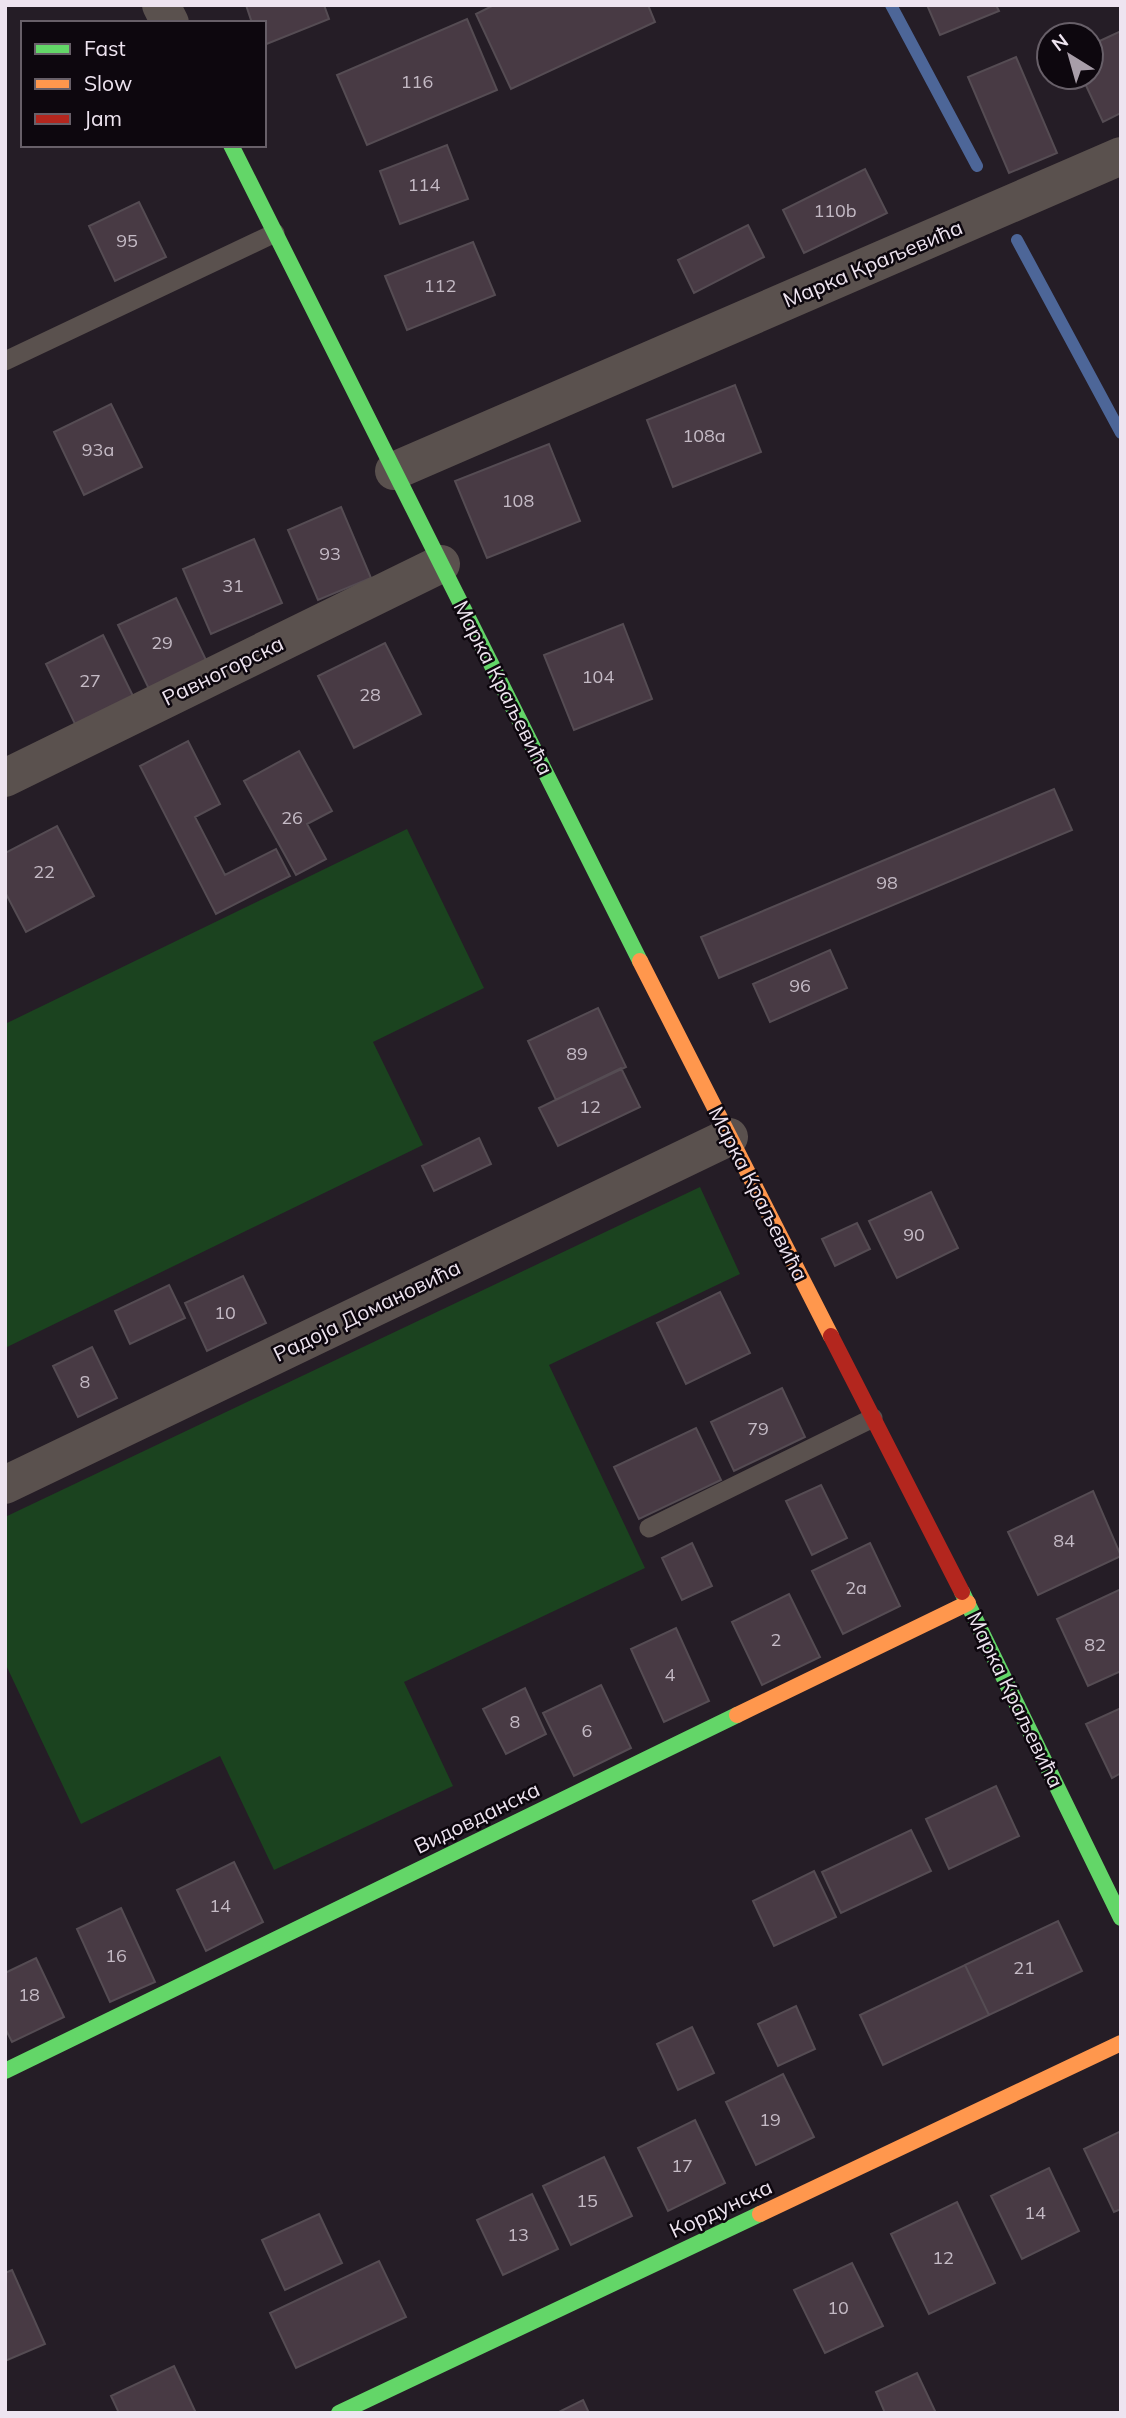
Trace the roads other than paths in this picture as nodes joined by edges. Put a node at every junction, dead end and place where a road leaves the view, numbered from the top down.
1 (161, 5) edge
2 (169, 21) edge
3 (232, 147) edge
4 (1121, 156) edge
5 (275, 233) junction
6 (5, 360) edge
7 (394, 471) junction
8 (441, 564) junction
9 (5, 778) edge
10 (729, 1138) junction
11 (873, 1418) junction
12 (5, 1485) edge
13 (649, 1528) dead end
14 (968, 1603) junction
15 (1121, 1919) edge
16 (1121, 2043) edge
17 (5, 2071) edge
18 (340, 2413) edge

1 - 2 street
3 - 5 street, Марка Краљевића
4 - 7 street, Марка Краљевића
5 - 6 lane
5 - 7 street, Марка Краљевића
7 - 8 street, Марка Краљевића
8 - 9 street, Равногорска
8 - 10 street, Марка Краљевића
10 - 11 street, Марка Краљевића
10 - 12 street, Радоја Домановића
11 - 13 lane
11 - 14 street, Марка Краљевића
14 - 15 street, Марка Краљевића
14 - 17 street, Видовданска
16 - 18 street, Кордунска

